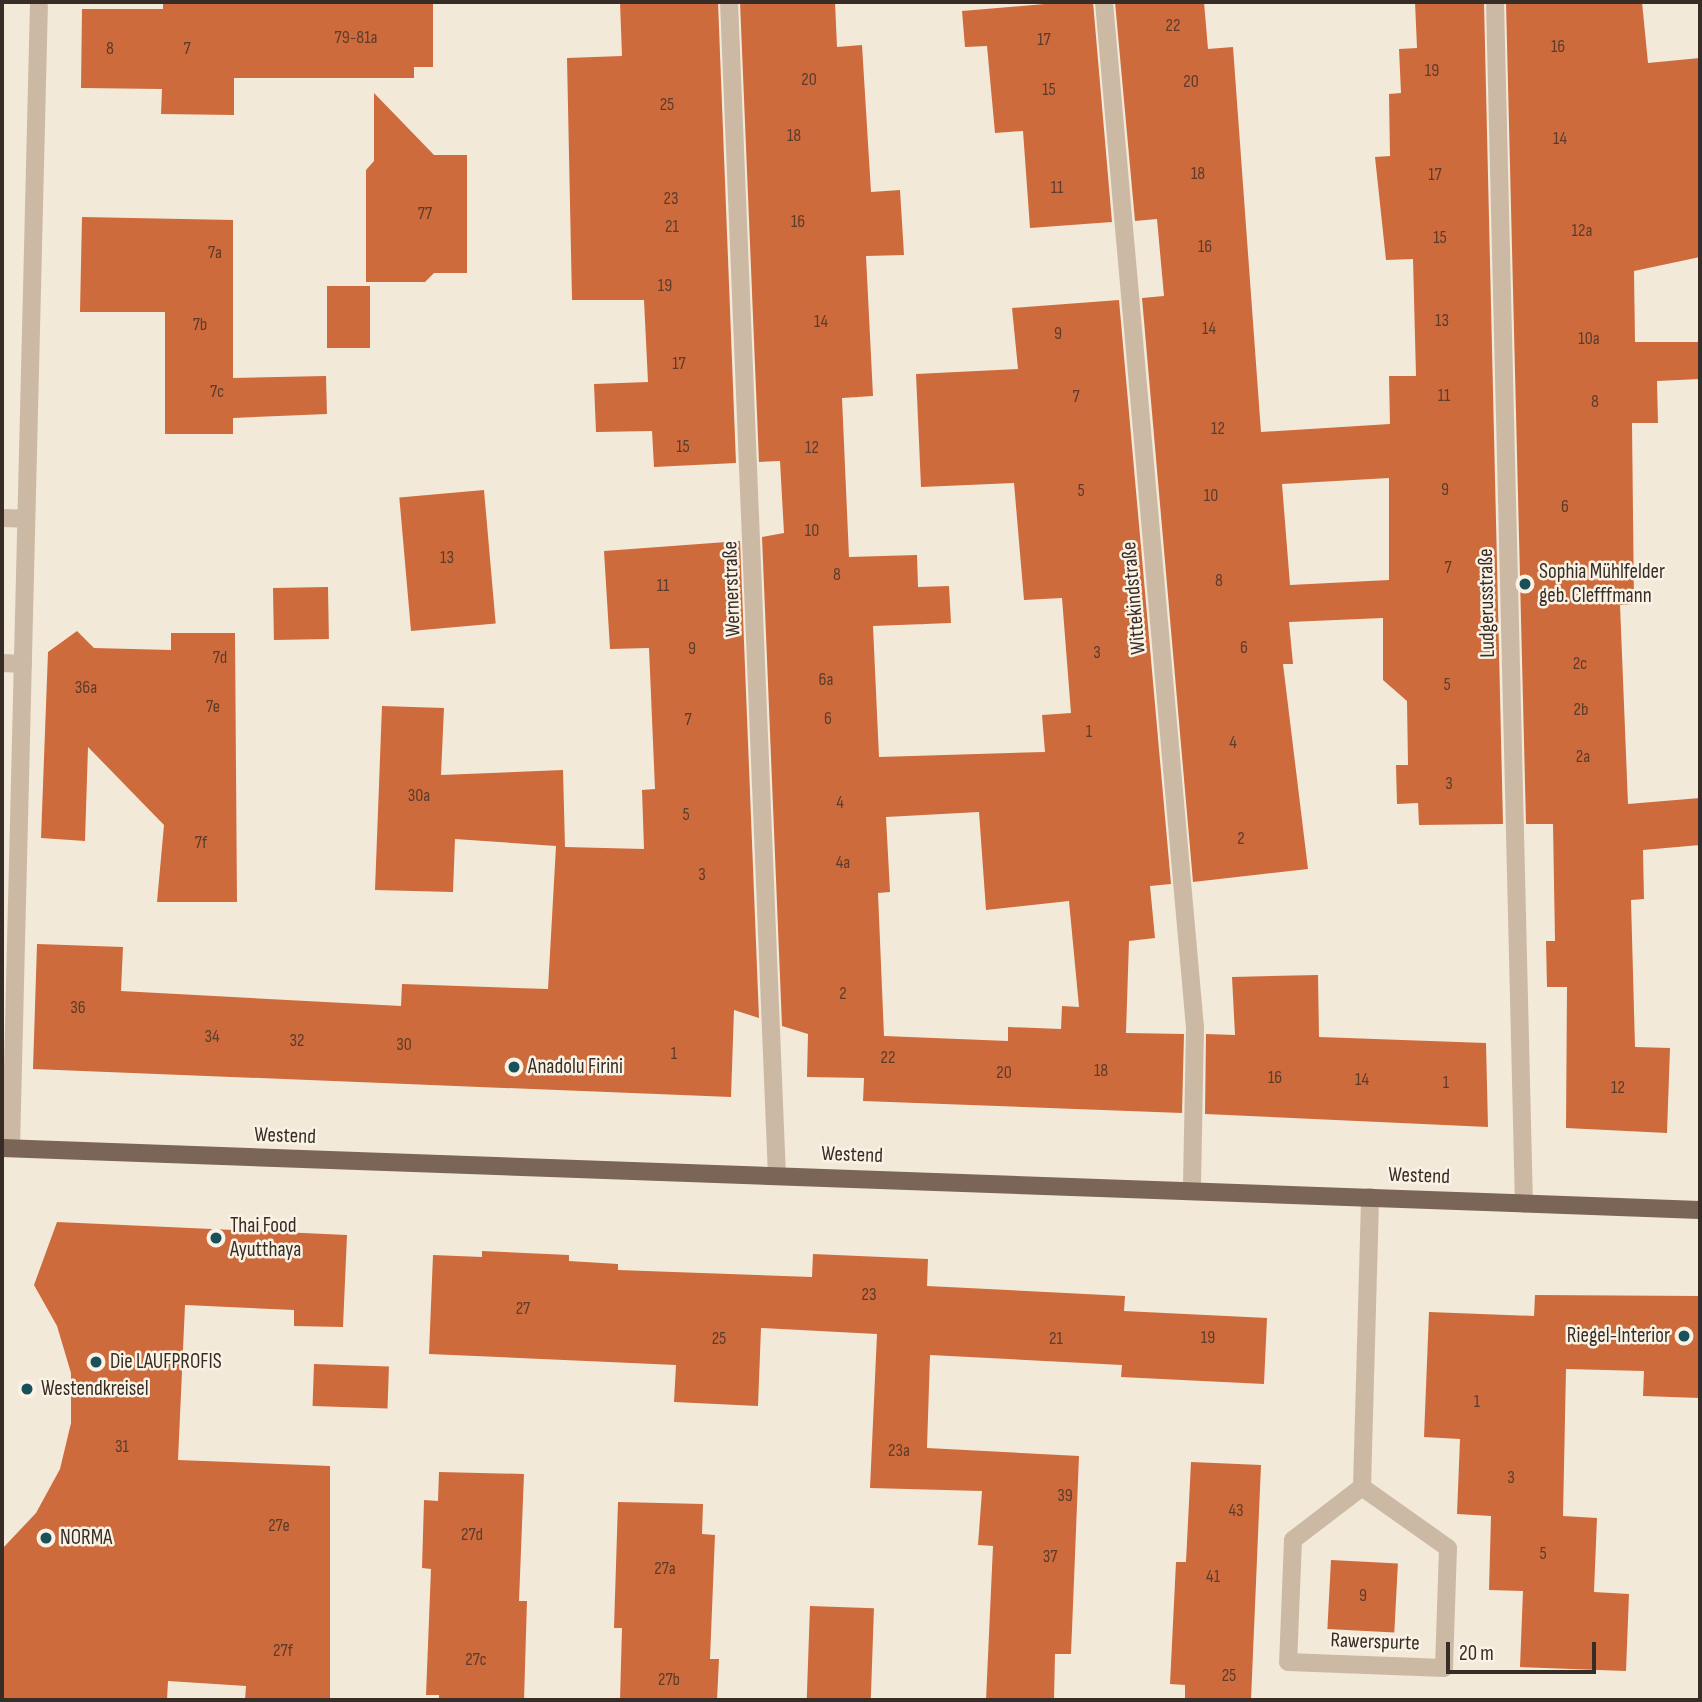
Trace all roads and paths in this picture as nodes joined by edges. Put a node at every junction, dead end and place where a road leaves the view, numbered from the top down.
1 (729, 2) edge
2 (1104, 2) edge
3 (1495, 2) edge
4 (39, 6) dead end
5 (2, 518) edge
6 (26, 519) junction
7 (2, 663) edge
8 (23, 664) junction
9 (6, 1148) edge
10 (777, 1175) junction
11 (1192, 1190) junction
12 (1370, 1197) junction
13 (1524, 1204) junction
14 (1700, 1210) edge
15 (1362, 1488) junction

1 - 10 street, Wernerstraße
2 - 11 street, Wittekindstraße
3 - 13 street, Ludgerusstraße
4 - 6 street
5 - 6 street
6 - 8 street
7 - 8 street
8 - 9 street
9 - 10 main road, Westend
10 - 11 main road, Westend
11 - 12 main road, Westend
12 - 13 main road, Westend
12 - 15 street
13 - 14 main road, Westend
15 - 15 street, Rawerspurte

